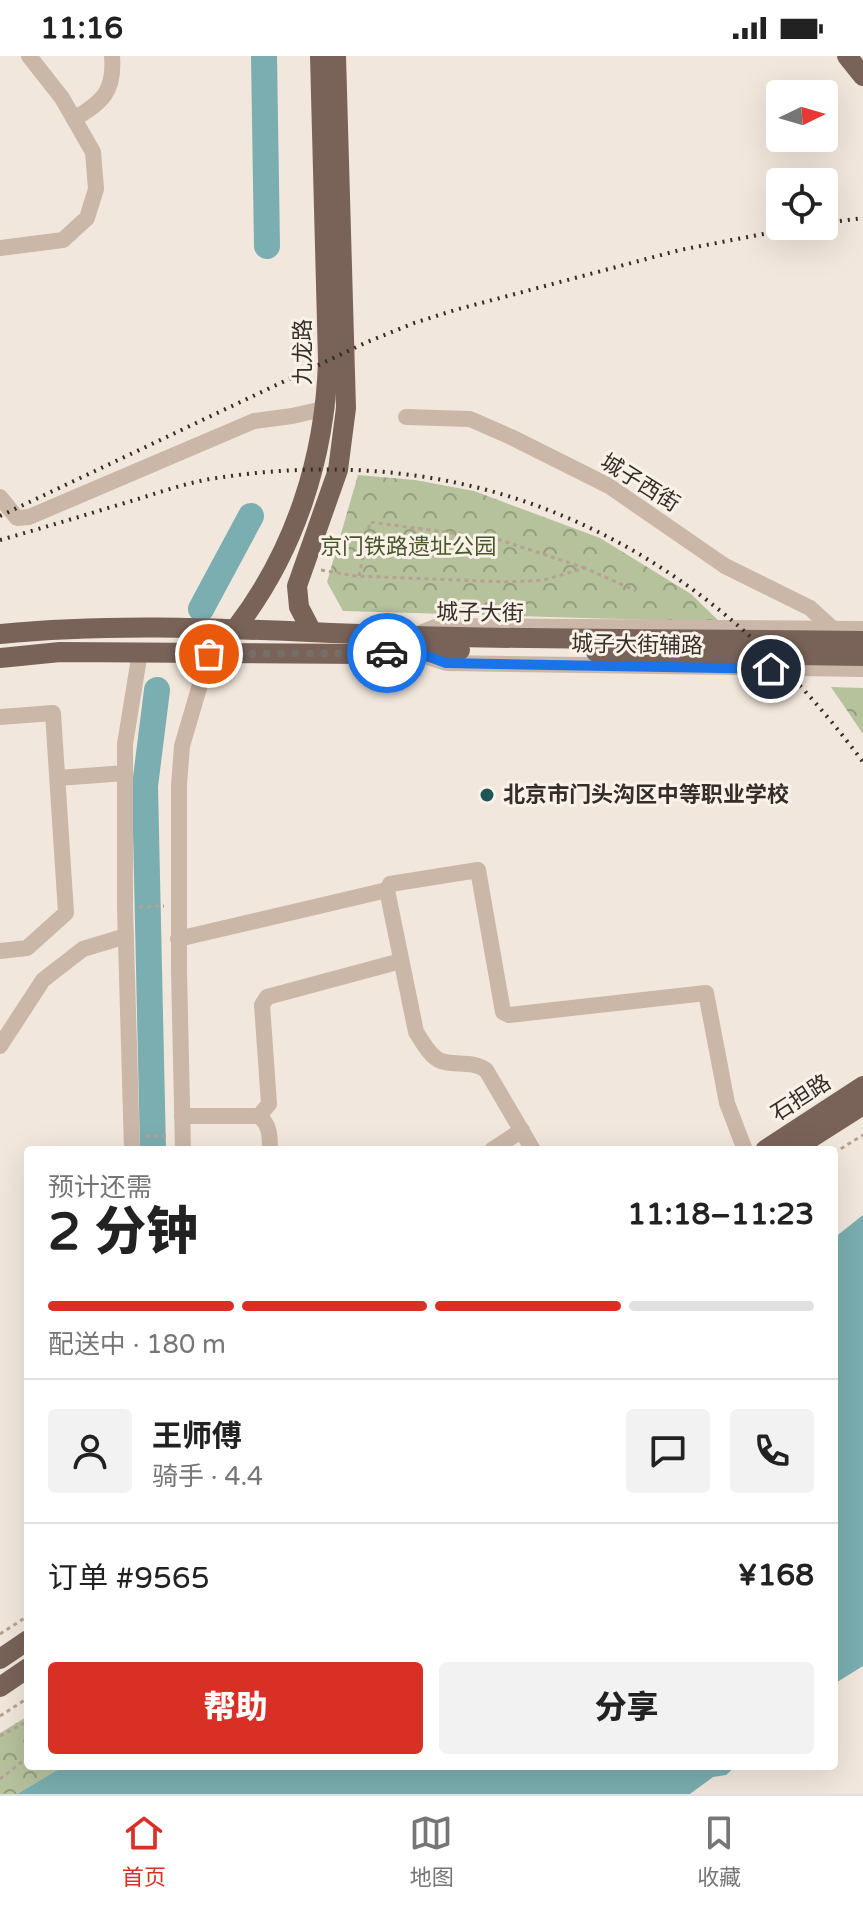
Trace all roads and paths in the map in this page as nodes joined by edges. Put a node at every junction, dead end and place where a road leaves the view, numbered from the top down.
1 (29, 56) edge
2 (112, 56) edge
3 (320, 56) edge
4 (336, 56) edge
5 (847, 56) edge
6 (863, 76) edge
7 (74, 119) junction
8 (0, 248) edge
9 (327, 408) junction
10 (406, 417) dead end
11 (0, 497) edge
12 (305, 568) junction
13 (585, 568) junction
14 (359, 576) junction
15 (636, 591) dead end
16 (236, 628) junction
17 (833, 629) junction
18 (863, 629) edge
19 (312, 632) junction
20 (0, 634) edge
21 (863, 641) edge
22 (413, 644) junction
23 (140, 652) junction
24 (209, 654) junction
25 (863, 656) edge
26 (0, 658) edge
27 (863, 669) edge
28 (0, 717) edge
29 (125, 773) junction
30 (58, 778) junction
31 (387, 890) junction
32 (179, 906) junction
33 (125, 907) junction
34 (126, 936) junction
35 (178, 939) junction
36 (0, 951) edge
37 (401, 961) junction
38 (0, 1046) edge
39 (863, 1086) edge
40 (863, 1105) edge
41 (182, 1116) junction
42 (259, 1116) junction
43 (522, 1130) junction
44 (863, 1135) edge
45 (132, 1143) edge
46 (182, 1143) edge
47 (270, 1146) edge
48 (498, 1146) edge
49 (531, 1146) edge
50 (743, 1146) edge
51 (771, 1146) edge
52 (798, 1146) edge
53 (838, 1151) edge
54 (24, 1619) edge
55 (0, 1634) edge
56 (24, 1643) edge
57 (0, 1659) edge
58 (24, 1671) edge
59 (0, 1687) edge
60 (24, 1701) edge
61 (0, 1716) edge
62 (24, 1723) edge
63 (0, 1736) edge
64 (24, 1760) edge
65 (0, 1779) edge

1 - 7 street
2 - 7 street
3 - 9 main road, 九龙路
4 - 12 main road, 九龙路
5 - 6 main road
7 - 8 street
9 - 11 street
9 - 16 main road, 九龙路
10 - 17 street, 城子西街
12 - 14 path
12 - 19 main road, 九龙路
13 - 14 path
13 - 14 path
13 - 15 path
16 - 19 main road, 城子大街
16 - 20 main road, 城子大街
17 - 18 street, 城子大街辅路
17 - 22 street, 城子大街辅路
19 - 22 main road, 城子大街
21 - 22 main road, 城子大街
22 - 24 main road, 城子大街
22 - 25 main road, 城子大街
22 - 27 street, 城子大街辅路
23 - 24 main road, 城子大街
23 - 26 main road, 城子大街
23 - 29 street
24 - 32 street
28 - 30 street
29 - 30 street
29 - 33 street
30 - 36 street
31 - 35 street
31 - 37 street
31 - 50 street
32 - 33 path
32 - 35 street
33 - 34 street
34 - 38 street
34 - 45 street
35 - 41 street
37 - 42 street
37 - 43 street
39 - 51 main road, 石担路
40 - 52 main road, 石担路
41 - 42 street
41 - 46 street
42 - 47 street
43 - 48 street
43 - 49 street
44 - 53 path
45 - 46 path
54 - 55 path
56 - 57 main road
58 - 59 main road
60 - 61 path
62 - 63 path
64 - 65 path

